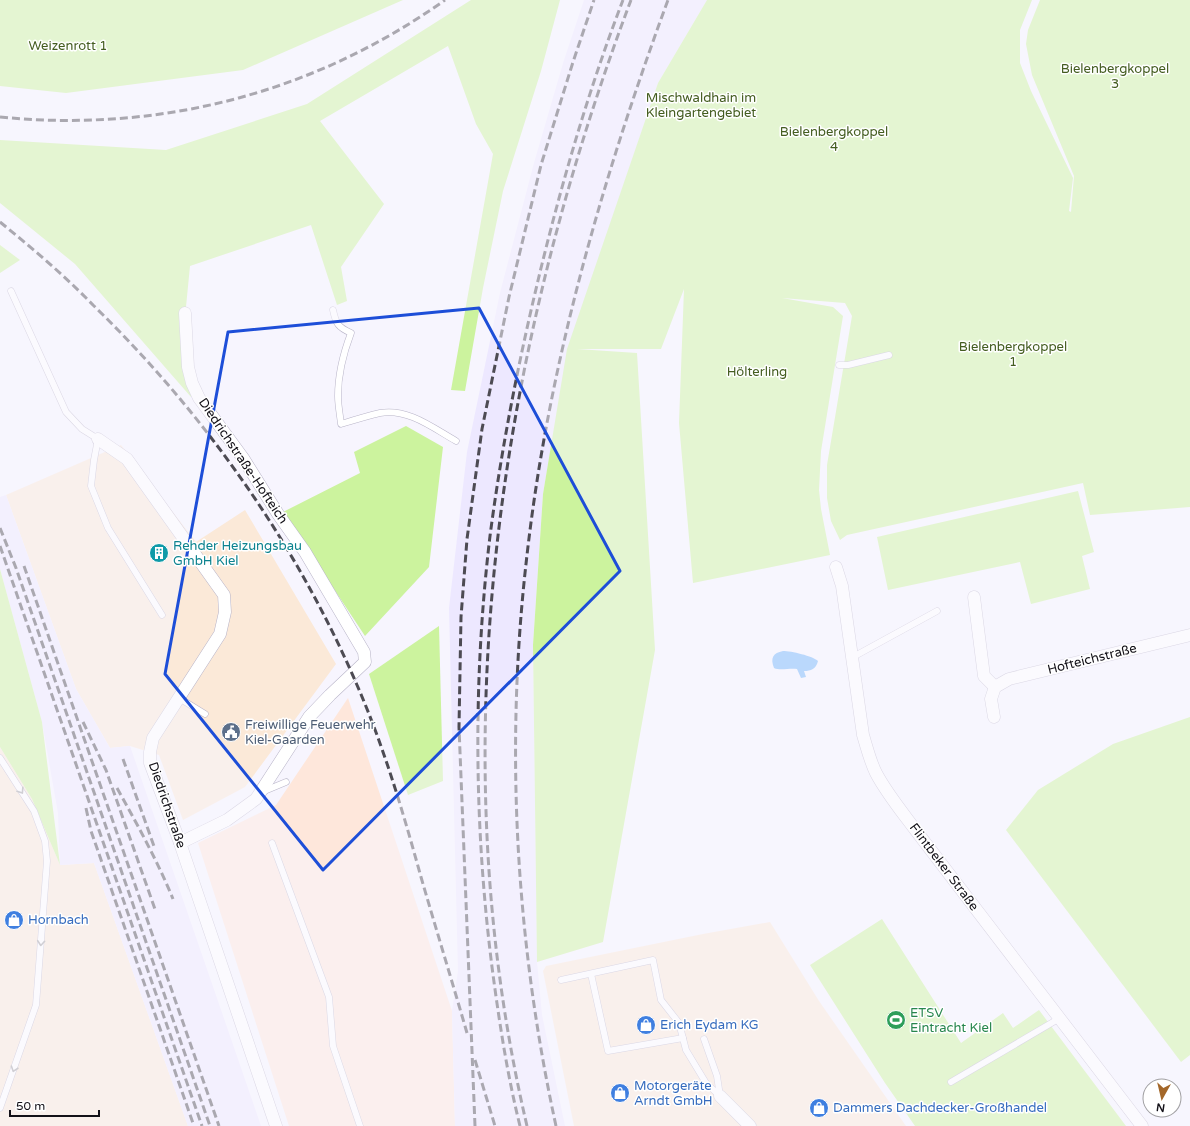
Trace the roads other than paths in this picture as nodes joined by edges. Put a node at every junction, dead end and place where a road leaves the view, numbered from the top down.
1 (10, 291) dead end
2 (333, 310) dead end
3 (186, 313) dead end
4 (890, 355) dead end
5 (839, 365) dead end
6 (98, 439) junction
7 (456, 442) dead end
8 (836, 567) dead end
9 (974, 597) dead end
10 (937, 611) dead end
11 (162, 615) dead end
12 (1190, 635) edge
13 (853, 657) junction
14 (995, 687) junction
15 (179, 698) junction
16 (205, 714) dead end
17 (994, 717) dead end
18 (0, 758) edge
19 (286, 782) dead end
20 (260, 793) junction
21 (180, 843) junction
22 (272, 843) dead end
23 (591, 974) junction
24 (562, 980) dead end
25 (1060, 1018) junction
26 (683, 1038) junction
27 (704, 1039) dead end
28 (951, 1082) dead end
29 (720, 1096) junction
30 (0, 1108) edge
31 (276, 1126) edge
32 (360, 1126) edge
33 (750, 1126) edge
34 (1142, 1126) edge

1 - 6 lane
2 - 7 lane
3 - 20 street, Diedrichstraße-Hofteich
4 - 5 lane
6 - 11 lane
6 - 15 street, Diedrichstraße
8 - 13 street, Flintbeker Straße
9 - 14 street
10 - 13 lane
12 - 14 street, Hofteichstraße
13 - 25 street, Flintbeker Straße
14 - 17 street
15 - 16 lane
15 - 21 street, Diedrichstraße
18 -> 30 lane
19 - 20 lane
20 - 21 street, Diedrichstraße-Hofteich
21 - 31 street, Diedrichstraße
22 - 32 lane
23 - 24 lane
23 - 26 lane
23 - 26 lane
25 - 28 lane
25 - 34 street, Flintbeker Straße
26 - 29 lane
27 - 29 lane
29 - 33 street

